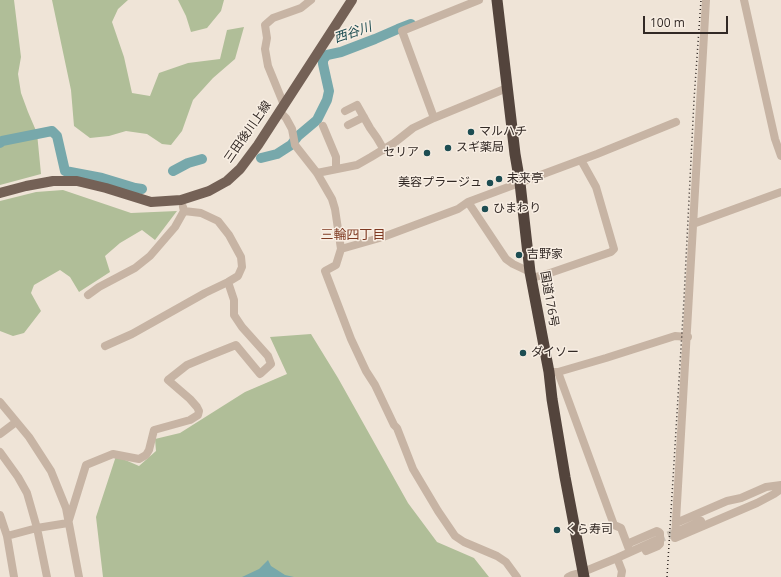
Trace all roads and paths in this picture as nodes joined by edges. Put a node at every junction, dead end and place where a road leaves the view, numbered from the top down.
1 (352, 0) edge
2 (479, 0) edge
3 (497, 0) edge
4 (706, 0) edge
5 (744, 0) edge
6 (305, 2) edge
7 (507, 88) junction
8 (282, 108) junction
9 (345, 111) dead end
10 (364, 117) junction
11 (434, 118) junction
12 (676, 122) dead end
13 (348, 125) dead end
14 (323, 126) dead end
15 (384, 150) junction
16 (781, 156) edge
17 (581, 160) junction
18 (336, 169) junction
19 (317, 173) junction
20 (520, 183) junction
21 (781, 192) edge
22 (0, 193) edge
23 (181, 200) junction
24 (468, 202) junction
25 (184, 211) junction
26 (693, 224) junction
27 (341, 249) junction
28 (531, 275) junction
29 (228, 282) junction
30 (88, 295) dead end
31 (688, 338) junction
32 (105, 346) dead end
33 (554, 372) junction
34 (0, 402) edge
35 (16, 422) junction
36 (0, 434) edge
37 (0, 452) edge
38 (781, 487) edge
39 (0, 516) edge
40 (68, 523) junction
41 (37, 528) junction
42 (677, 531) junction
43 (7, 536) junction
44 (657, 540) tunnel mouth
45 (628, 548) junction
46 (618, 560) junction
47 (583, 574) edge
48 (14, 577) edge
49 (47, 577) edge
50 (79, 577) edge
51 (517, 577) edge
52 (568, 577) edge
53 (622, 577) edge

1 - 8 main road, 三田後川上線
2 - 11 street
3 - 7 highway, 国道176号
4 - 26 street
5 - 16 street
6 - 8 street
7 - 11 street
7 - 20 highway, 国道176号
8 - 19 street
8 - 23 main road, 三田後川上線
9 - 10 street
10 - 13 street
10 - 15 street
11 - 15 street
12 - 17 street
14 - 18 street
15 - 18 street
17 - 20 street
17 - 28 street
18 - 19 street
19 - 27 street
20 - 24 street
20 - 28 highway, 国道176号
21 - 26 street
22 - 23 main road, 三田後川上線
23 - 25 street
24 - 27 street
24 - 28 street
25 - 29 street
25 - 30 street
26 - 31 street
27 - 51 street
28 - 33 highway, 国道176号
29 - 32 street
29 - 40 street
31 - 33 street
31 - 42 street
33 - 45 street
33 - 47 highway, 国道176号
34 - 35 street
35 - 36 street
35 - 40 street
37 - 41 street
38 - 42 street
38 - 42 street
39 - 43 street
40 - 41 street
40 - 50 street
41 - 43 street
41 - 49 street
43 - 48 street
44 - 45 street
45 - 46 street
45 - 46 street
46 - 47 street
46 - 53 street
47 - 52 street

